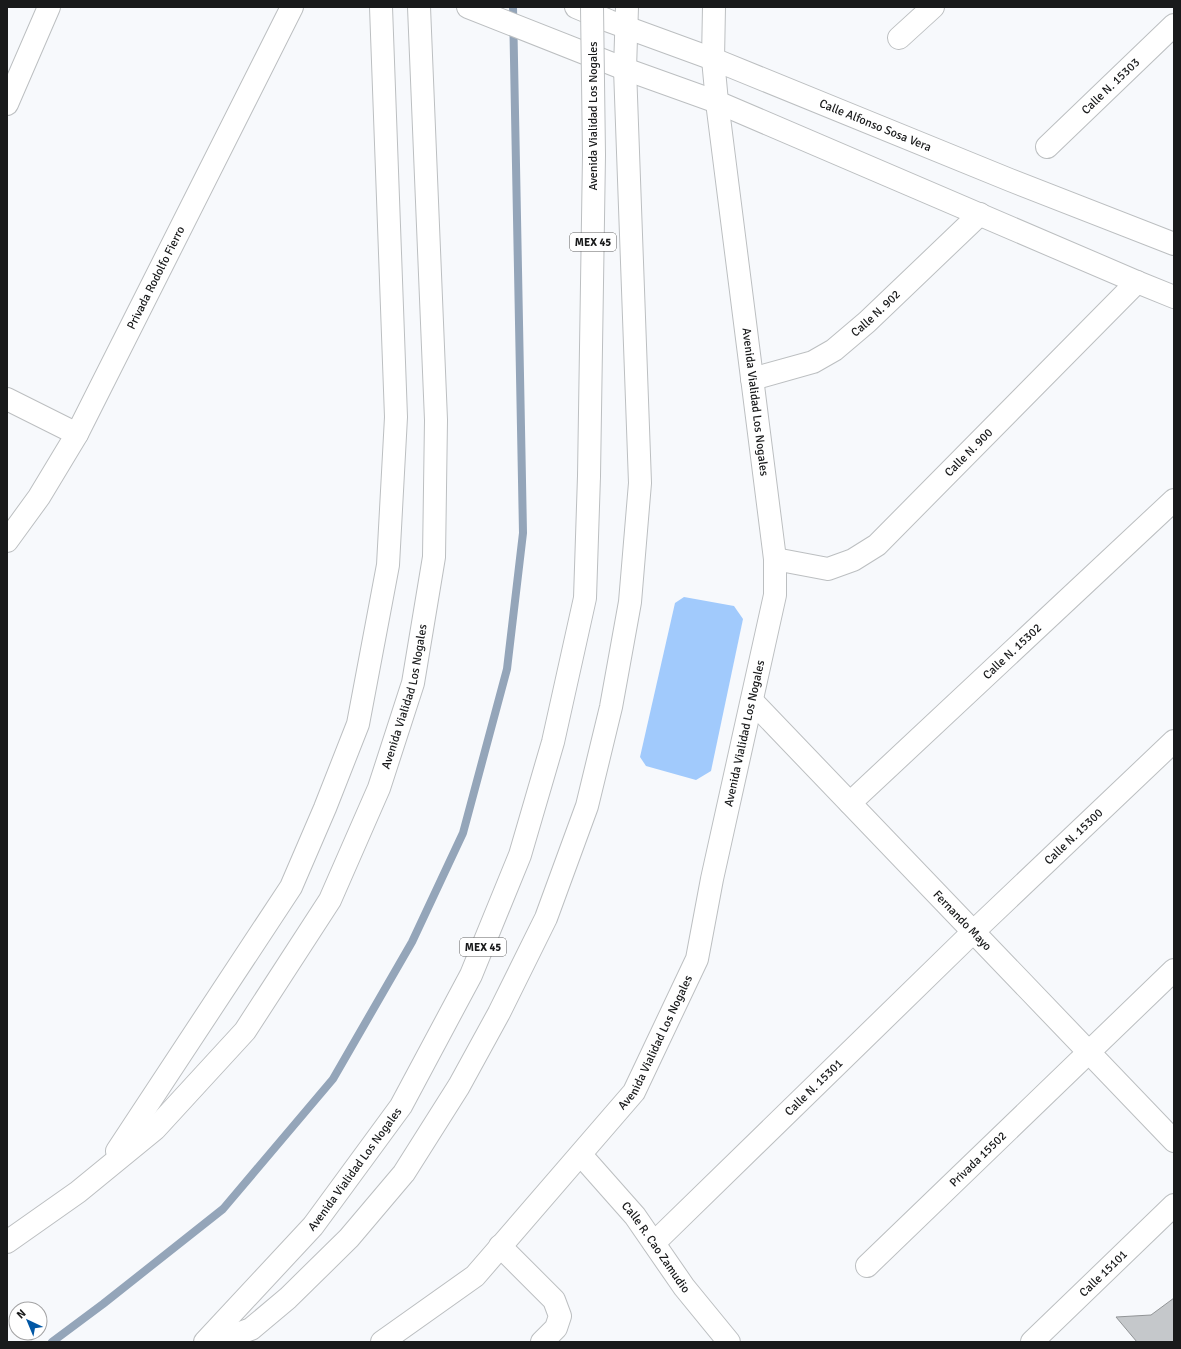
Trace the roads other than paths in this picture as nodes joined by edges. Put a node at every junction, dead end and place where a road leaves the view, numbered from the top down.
1 (48, 7) edge
2 (292, 7) edge
3 (381, 7) edge
4 (419, 7) edge
5 (468, 7) edge
6 (576, 7) edge
7 (592, 7) edge
8 (714, 7) edge
9 (933, 7) edge
10 (621, 19) edge
11 (1174, 25) edge
12 (899, 38) dead end
13 (713, 59) junction
14 (616, 66) junction
15 (717, 102) junction
16 (7, 104) edge
17 (1047, 147) dead end
18 (980, 214) junction
19 (1174, 244) edge
20 (1137, 282) junction
21 (1174, 296) edge
22 (752, 379) junction
23 (7, 399) edge
24 (77, 434) junction
25 (1174, 500) edge
26 (7, 542) edge
27 (775, 559) junction
28 (752, 701) junction
29 (1174, 741) edge
30 (850, 803) junction
31 (974, 932) junction
32 (1174, 970) edge
33 (1089, 1052) junction
34 (1174, 1141) edge
35 (581, 1155) junction
36 (104, 1171) junction
37 (1174, 1205) edge
38 (7, 1242) edge
39 (654, 1243) junction
40 (500, 1246) junction
41 (867, 1266) dead end
42 (204, 1342) edge
43 (216, 1342) edge
44 (382, 1342) edge
45 (542, 1342) edge
46 (729, 1342) edge
47 (1032, 1342) edge

1 - 16 main road
2 - 24 main road, Privada Rodolfo Fierro
3 - 36 main road
4 - 36 main road, Avenida Vialidad Los Nogales
5 - 14 main road
6 - 10 main road, Calle Alfonso Sosa Vera
7 - 42 main road, Avenida Vialidad Los Nogales / MEX 45, bridge
8 - 13 main road, Avenida Vialidad Los Nogales
9 - 12 main road
10 - 13 main road, Calle Alfonso Sosa Vera
10 - 14 main road
11 - 17 main road, Calle N. 15303
13 - 15 main road, Avenida Vialidad Los Nogales
13 - 19 main road, Calle Alfonso Sosa Vera
14 - 15 main road
14 - 43 main road
15 - 18 main road
15 - 22 main road, Avenida Vialidad Los Nogales
18 - 20 main road
18 - 22 main road, Calle N. 902
20 - 21 main road
20 - 27 main road, Calle N. 900
22 - 27 main road, Avenida Vialidad Los Nogales
23 - 24 main road
24 - 26 main road, Privada Rodolfo Fierro
25 - 30 main road, Calle N. 15302
27 - 28 main road, Avenida Vialidad Los Nogales
28 - 30 main road, Fernando Mayo
28 - 35 main road, Avenida Vialidad Los Nogales
29 - 31 main road, Calle N. 15300
30 - 31 main road, Fernando Mayo
31 - 33 main road, Fernando Mayo
31 - 39 main road, Calle N. 15301
32 - 33 main road, Privada 15502
33 - 34 main road, Fernando Mayo
33 - 41 main road, Privada 15502
35 - 39 main road, Calle R. Cao Zamudio
35 - 40 main road, Avenida Vialidad Los Nogales
36 - 38 main road, Avenida Vialidad Los Nogales
37 - 47 main road, Calle 15101
39 - 46 main road, Calle R. Cao Zamudio
40 - 44 main road, Avenida Vialidad Los Nogales
40 - 45 main road

